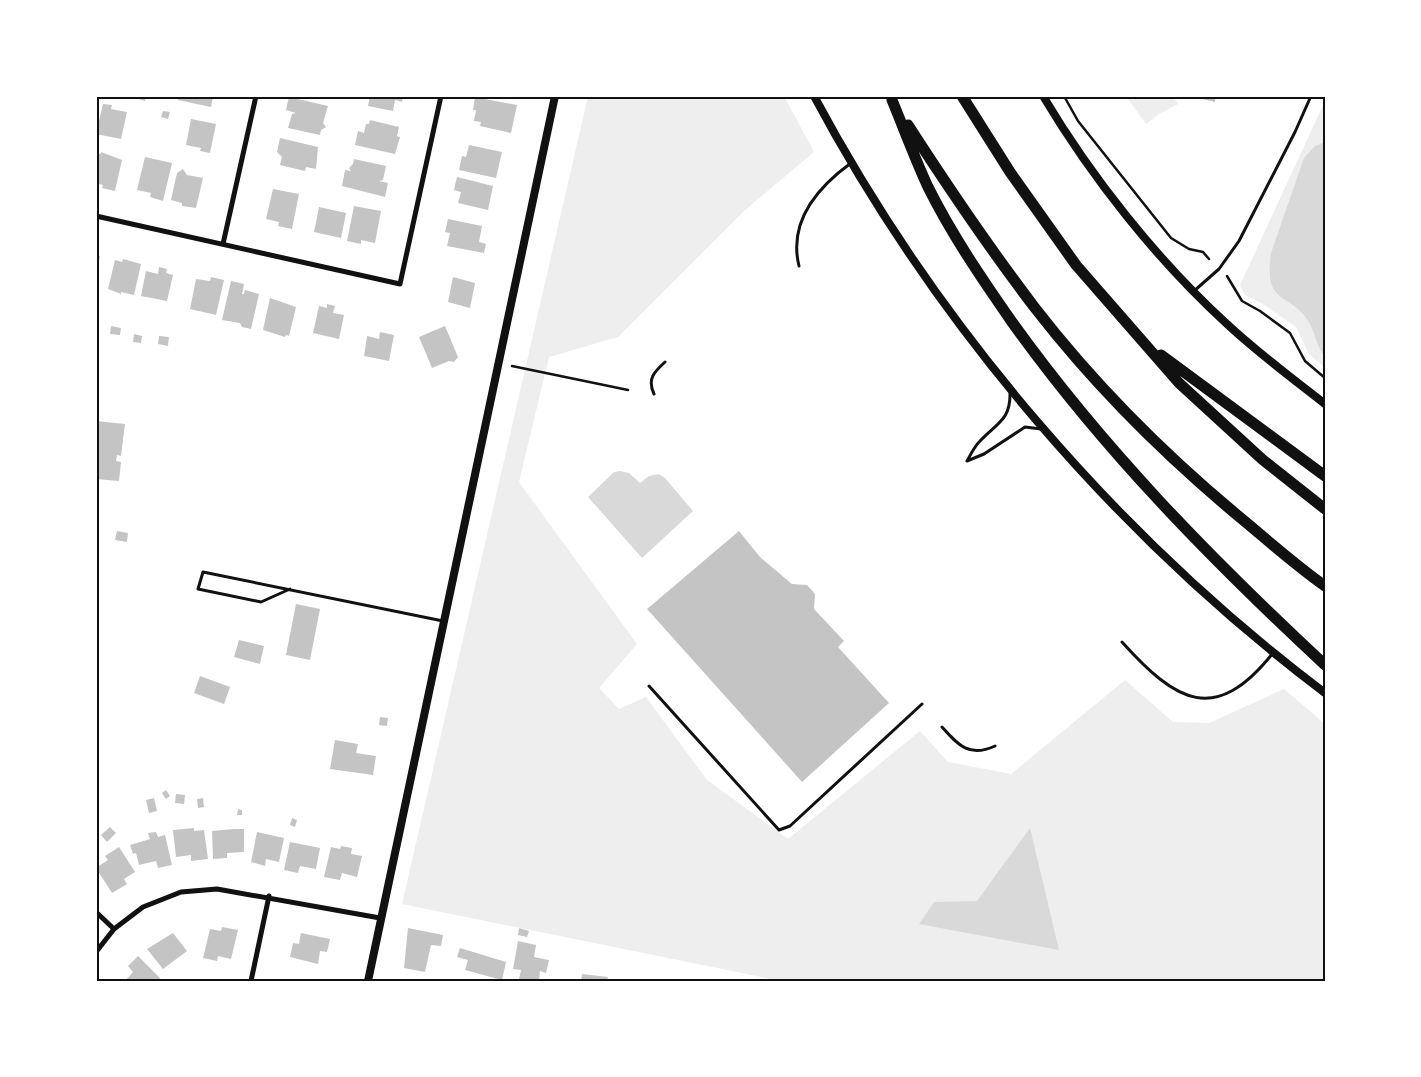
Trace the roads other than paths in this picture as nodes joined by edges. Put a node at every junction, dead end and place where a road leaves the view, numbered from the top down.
1 (256, 96) edge
2 (441, 96) edge
3 (555, 96) edge
4 (814, 96) edge
5 (962, 96) edge
6 (1043, 96) edge
7 (1311, 96) edge
8 (891, 98) edge
9 (851, 162) junction
10 (96, 216) edge
11 (223, 244) junction
12 (799, 266) dead end
13 (1194, 291) junction
14 (1147, 345) junction
15 (665, 362) dead end
16 (1010, 387) junction
17 (654, 394) dead end
18 (1325, 404) edge
19 (1047, 431) junction
20 (1325, 476) edge
21 (1325, 510) edge
22 (1325, 586) edge
23 (290, 589) junction
24 (443, 621) junction
25 (1122, 642) dead end
26 (1274, 653) junction
27 (1325, 665) edge
28 (649, 686) dead end
29 (1325, 693) edge
30 (922, 704) dead end
31 (942, 727) dead end
32 (995, 746) dead end
33 (268, 896) junction
34 (96, 912) edge
35 (380, 918) junction
36 (114, 928) junction
37 (96, 952) edge
38 (251, 981) edge
39 (368, 981) edge

1 - 11 street
2 - 11 street
3 - 24 street
4 - 9 street
5 - 14 highway
6 - 13 street
7 - 13 lane
8 - 22 highway
8 - 27 highway
9 - 12 lane
9 - 16 street
10 - 11 street
13 - 18 street
14 - 20 highway
14 - 21 highway
15 - 17 lane
16 - 19 street
16 - 19 lane
19 - 26 street
23 - 23 lane
23 - 24 lane
24 - 35 street
25 - 26 lane
26 - 29 street
28 - 30 lane
31 - 32 lane
33 - 35 street
33 - 36 street
33 - 38 street
34 - 36 street
35 - 39 street
36 - 37 street

